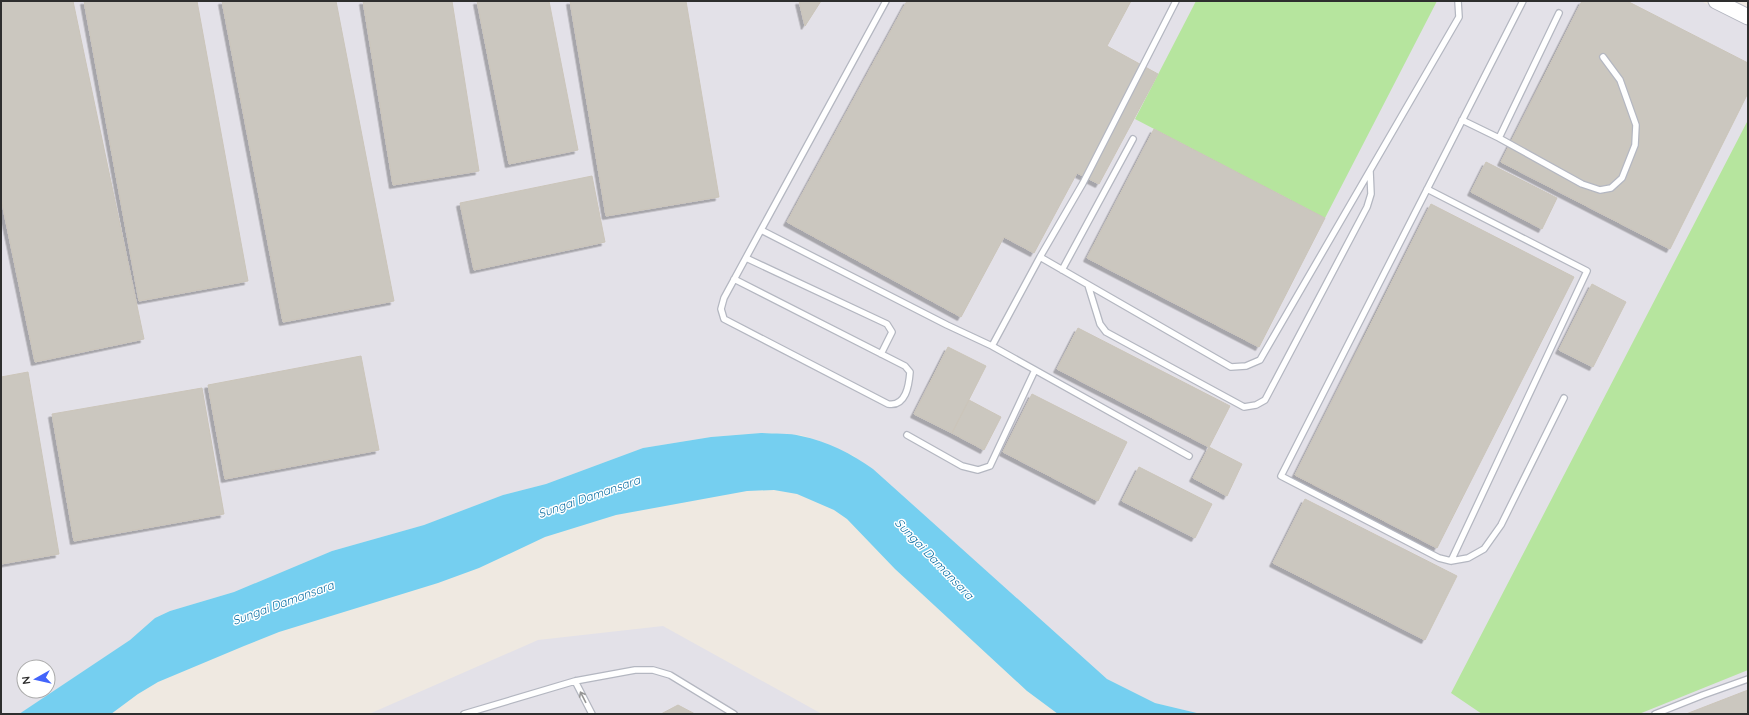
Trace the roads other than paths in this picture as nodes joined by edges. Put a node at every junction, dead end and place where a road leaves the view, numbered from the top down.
1 (886, 1) edge
2 (1176, 1) edge
3 (1458, 1) edge
4 (1523, 1) edge
5 (1716, 1) edge
6 (1559, 13) dead end
7 (1748, 17) edge
8 (1603, 57) dead end
9 (1462, 120) junction
10 (1499, 138) junction
11 (1133, 139) dead end
12 (1370, 171) junction
13 (1427, 189) junction
14 (761, 230) junction
15 (1040, 257) junction
16 (746, 258) junction
17 (1062, 270) junction
18 (734, 279) junction
19 (1088, 285) junction
20 (992, 346) junction
21 (881, 354) junction
22 (1035, 370) junction
23 (1564, 398) dead end
24 (907, 435) dead end
25 (1189, 456) dead end
26 (1450, 561) junction
27 (1748, 679) edge
28 (575, 681) junction
29 (464, 714) edge
30 (592, 714) edge
31 (734, 714) edge
32 (1655, 714) edge

1 - 14 lane
2 - 15 lane
3 - 12 lane
4 - 9 lane
5 - 7 main road
6 - 10 lane
8 - 10 lane
9 - 10 lane
9 - 13 lane
11 - 17 lane
12 - 19 lane
12 - 19 lane
13 - 26 lane
13 - 26 lane
14 - 16 lane
14 - 20 lane
15 - 17 lane
15 - 20 lane
16 - 18 lane
16 - 21 lane
17 - 19 lane
18 - 21 lane
18 - 21 lane
20 - 22 lane
22 - 24 lane
22 - 25 lane
23 - 26 lane
27 - 32 lane
28 - 29 lane
30 -> 28 lane
28 - 31 lane

